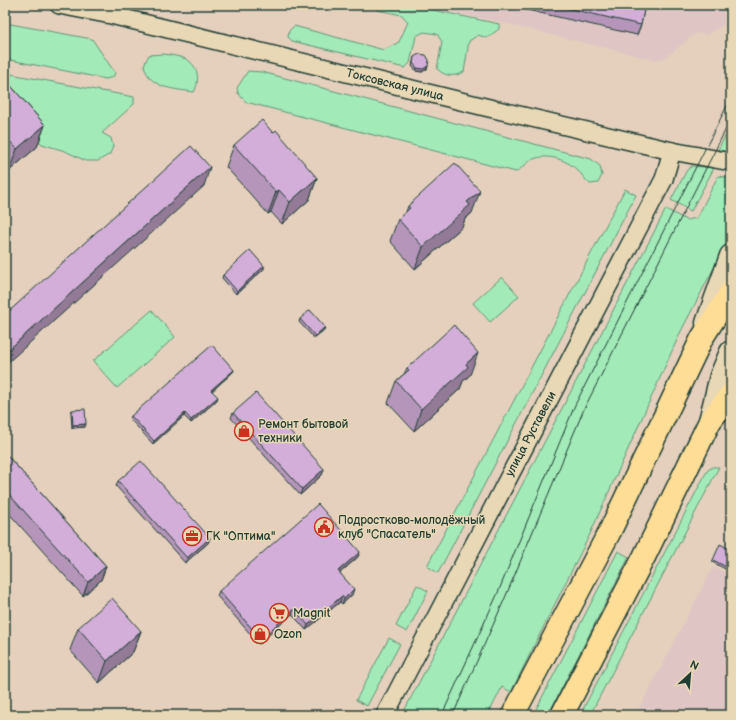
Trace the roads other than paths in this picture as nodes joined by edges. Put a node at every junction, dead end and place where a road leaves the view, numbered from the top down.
1 (59, 5) edge
2 (672, 151) junction
3 (731, 162) edge
4 (731, 256) edge
5 (731, 292) edge
6 (702, 338) junction
7 (731, 352) edge
8 (731, 394) edge
9 (710, 421) junction
10 (385, 715) edge
11 (513, 715) edge
12 (562, 715) edge

1 - 2 street, Токсовская улица
2 - 3 street, Токсовская улица
2 - 10 street, улица Руставели
4 - 6 main road
5 - 6 main road
6 - 11 main road
7 - 9 main road
8 - 9 main road
9 - 12 main road

